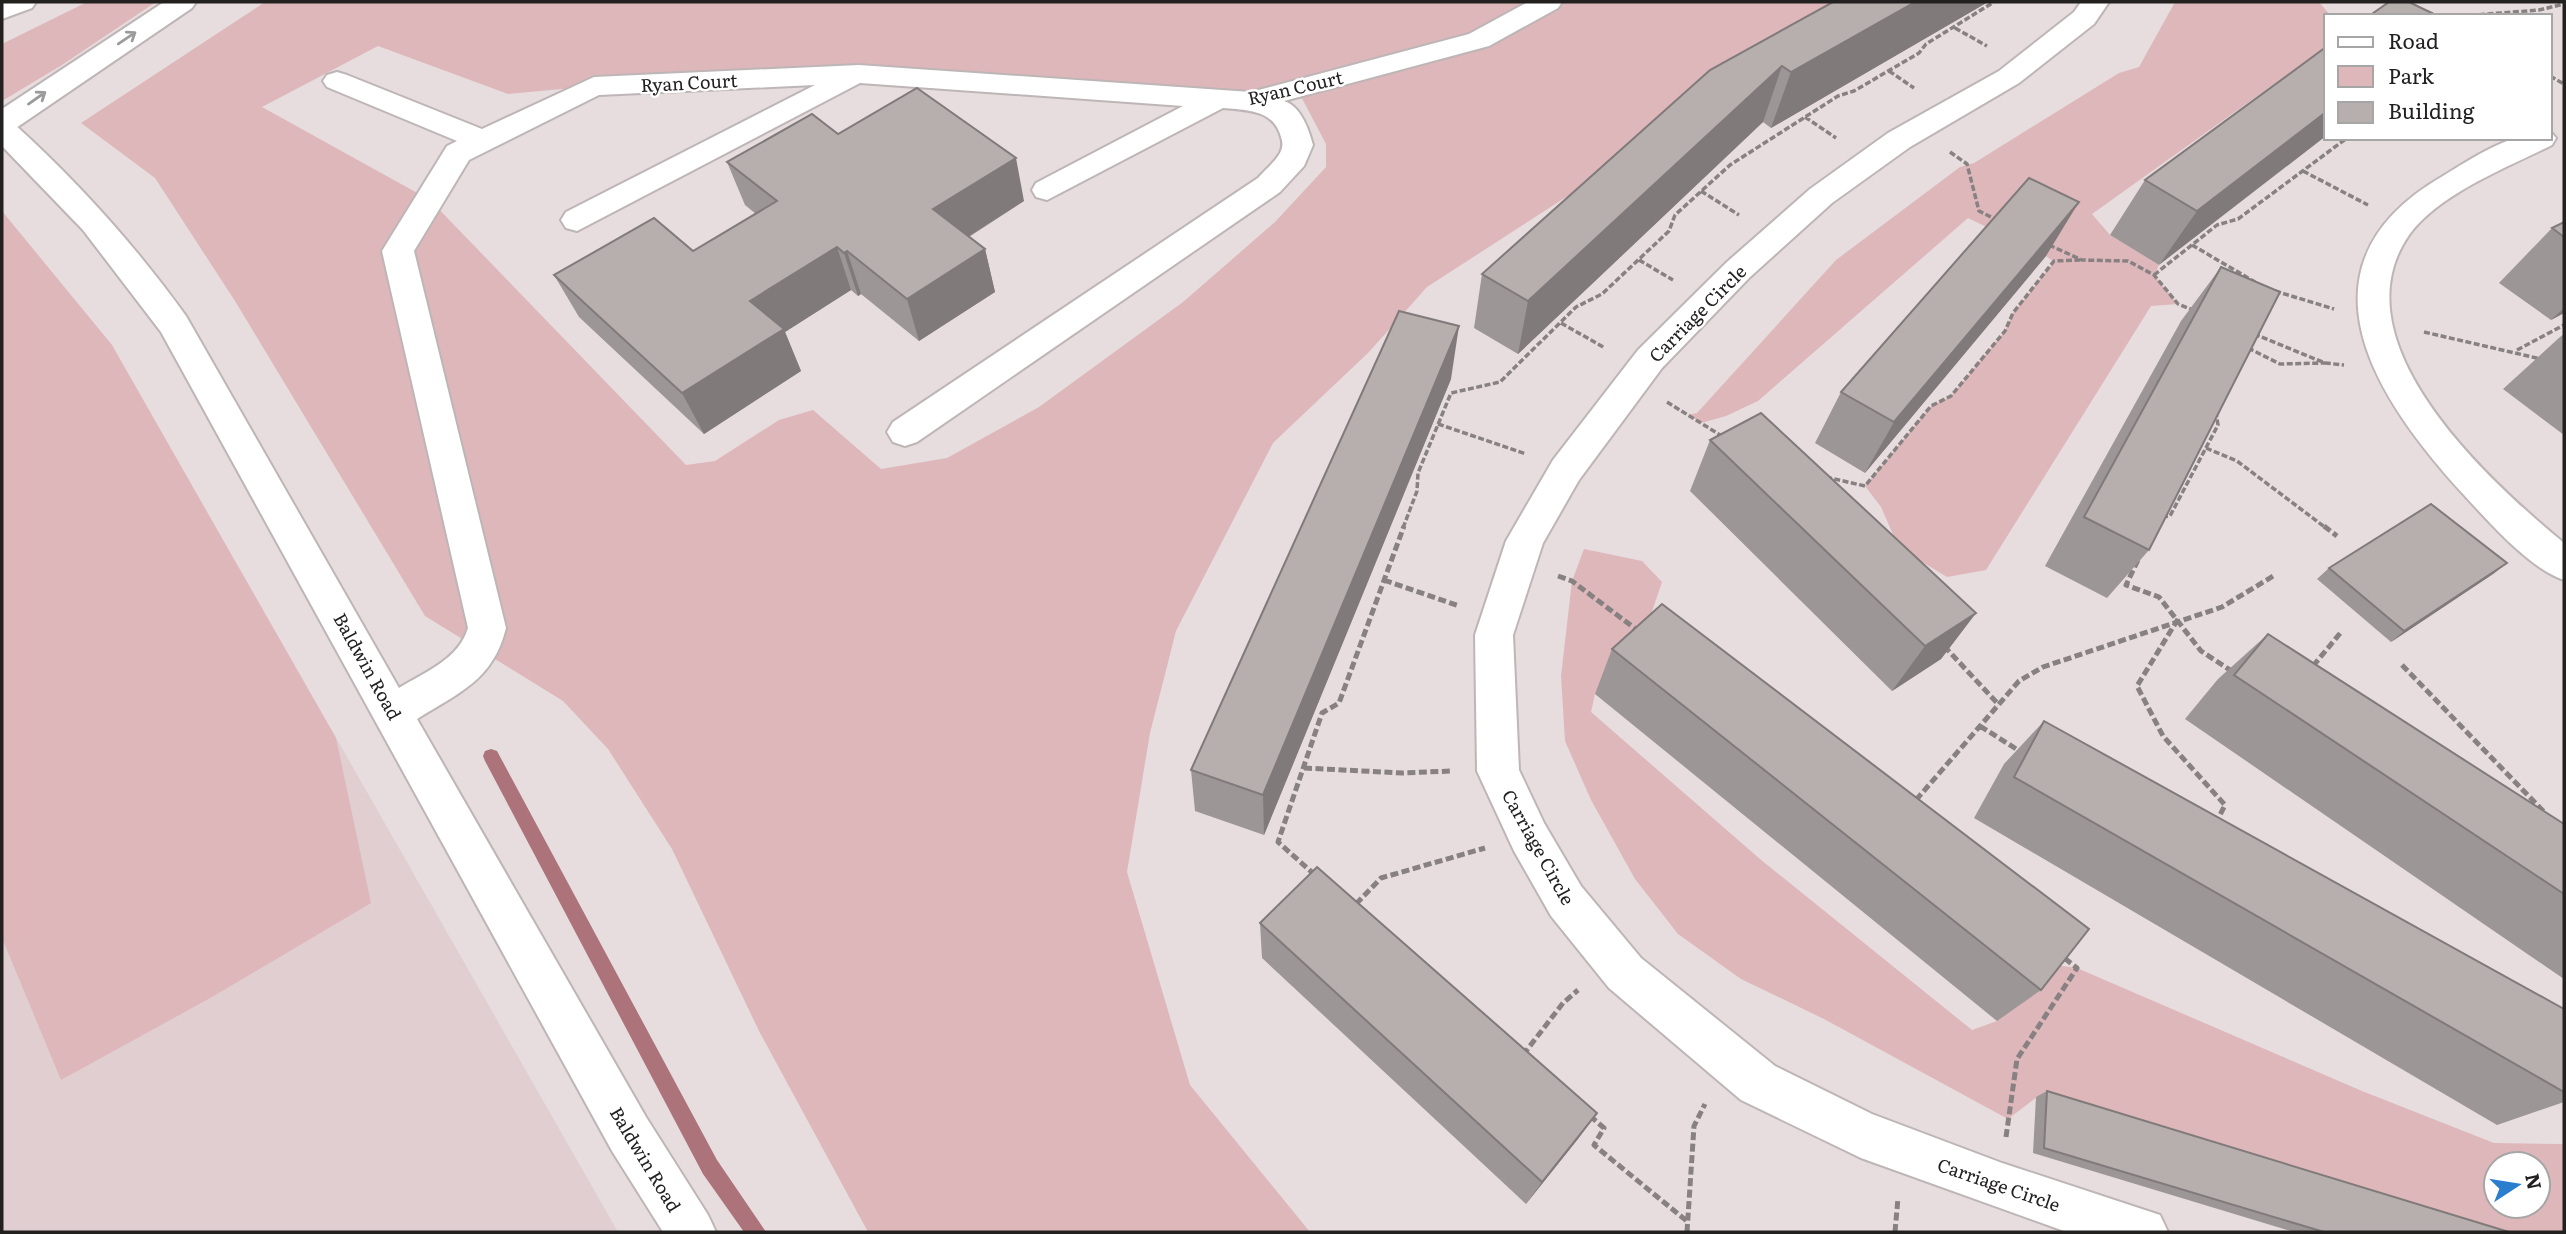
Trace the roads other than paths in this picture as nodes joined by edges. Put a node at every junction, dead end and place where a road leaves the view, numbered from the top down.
1 (22, 2) edge
2 (182, 2) edge
3 (1548, 2) edge
4 (2095, 2) edge
5 (2, 11) edge
6 (859, 74) junction
7 (337, 81) dead end
8 (1218, 99) junction
9 (1251, 101) junction
10 (2, 123) edge
11 (2, 130) edge
12 (2537, 140) edge
13 (484, 141) junction
14 (1048, 190) dead end
15 (577, 220) dead end
16 (905, 432) dead end
17 (2564, 565) edge
18 (394, 712) junction
19 (691, 1232) edge
20 (2143, 1232) edge

1 - 5 main road
10 -> 2 main road
3 - 9 main road, Ryan Court
4 - 20 main road, Carriage Circle
6 - 8 main road, Ryan Court
6 - 13 main road, Ryan Court
6 - 15 main road
7 - 13 main road
8 - 9 main road, Ryan Court
8 - 14 main road
9 - 16 main road
11 - 18 main road, Baldwin Road
12 - 17 main road
13 - 18 main road, Ryan Court
18 - 19 main road, Baldwin Road

